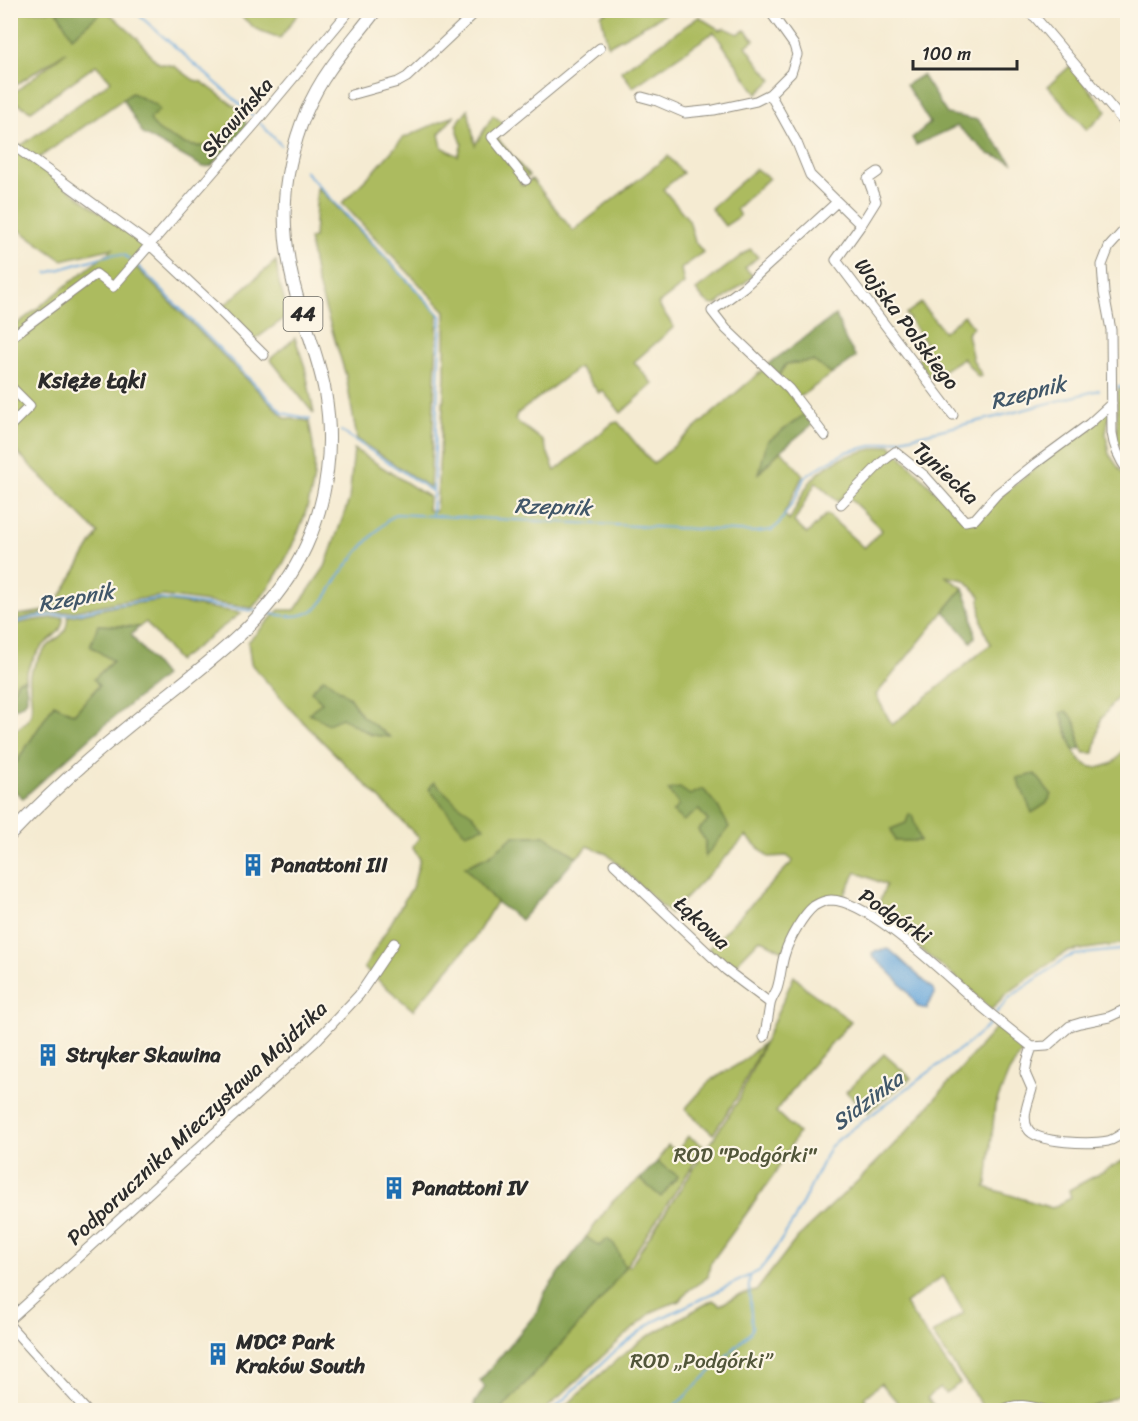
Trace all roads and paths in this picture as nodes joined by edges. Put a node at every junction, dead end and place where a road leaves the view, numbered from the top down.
1 (350, 10) edge
2 (376, 10) edge
3 (381, 10) edge
4 (478, 10) edge
5 (769, 10) edge
6 (1025, 10) edge
7 (1038, 14) edge
8 (362, 29) junction
9 (600, 48) dead end
10 (770, 94) junction
11 (351, 95) dead end
12 (642, 97) dead end
13 (1128, 128) edge
14 (10, 143) edge
15 (878, 172) dead end
16 (526, 180) dead end
17 (837, 202) junction
18 (861, 225) junction
19 (1128, 226) edge
20 (150, 245) junction
21 (10, 338) edge
22 (264, 355) dead end
23 (10, 386) edge
24 (1112, 394) junction
25 (953, 416) dead end
26 (10, 426) edge
27 (825, 436) dead end
28 (1128, 471) edge
29 (842, 504) dead end
30 (10, 835) edge
31 (614, 864) dead end
32 (394, 943) dead end
33 (770, 1003) junction
34 (1128, 1008) edge
35 (764, 1037) dead end
36 (1032, 1047) junction
37 (1128, 1129) edge
38 (10, 1319) edge
39 (10, 1326) edge
40 (86, 1410) edge
41 (1002, 1410) edge
42 (1045, 1410) edge

1 - 20 street, Skawińska
2 - 8 main road, 44
3 - 8 main road, 44
4 - 11 street
5 - 10 street
6 - 7 street
7 - 13 street
8 - 30 main road, 44
9 - 16 street
10 - 12 street
10 - 17 street, Wojska Polskiego
14 - 20 street
15 - 18 street, Wojska Polskiego
17 - 18 street, Wojska Polskiego
17 - 27 street
18 - 25 street, Wojska Polskiego
19 - 24 street
20 - 21 street, Skawińska
20 - 22 street
23 - 26 street
24 - 28 street
24 - 29 street, Tyniecka
31 - 33 street, Łąkowa
32 - 38 street, Podporucznika Mieczysława Majdzika
33 - 35 street, Podgórki
33 - 36 street, Podgórki
34 - 36 street
36 - 37 street
39 - 40 street
41 - 42 street

